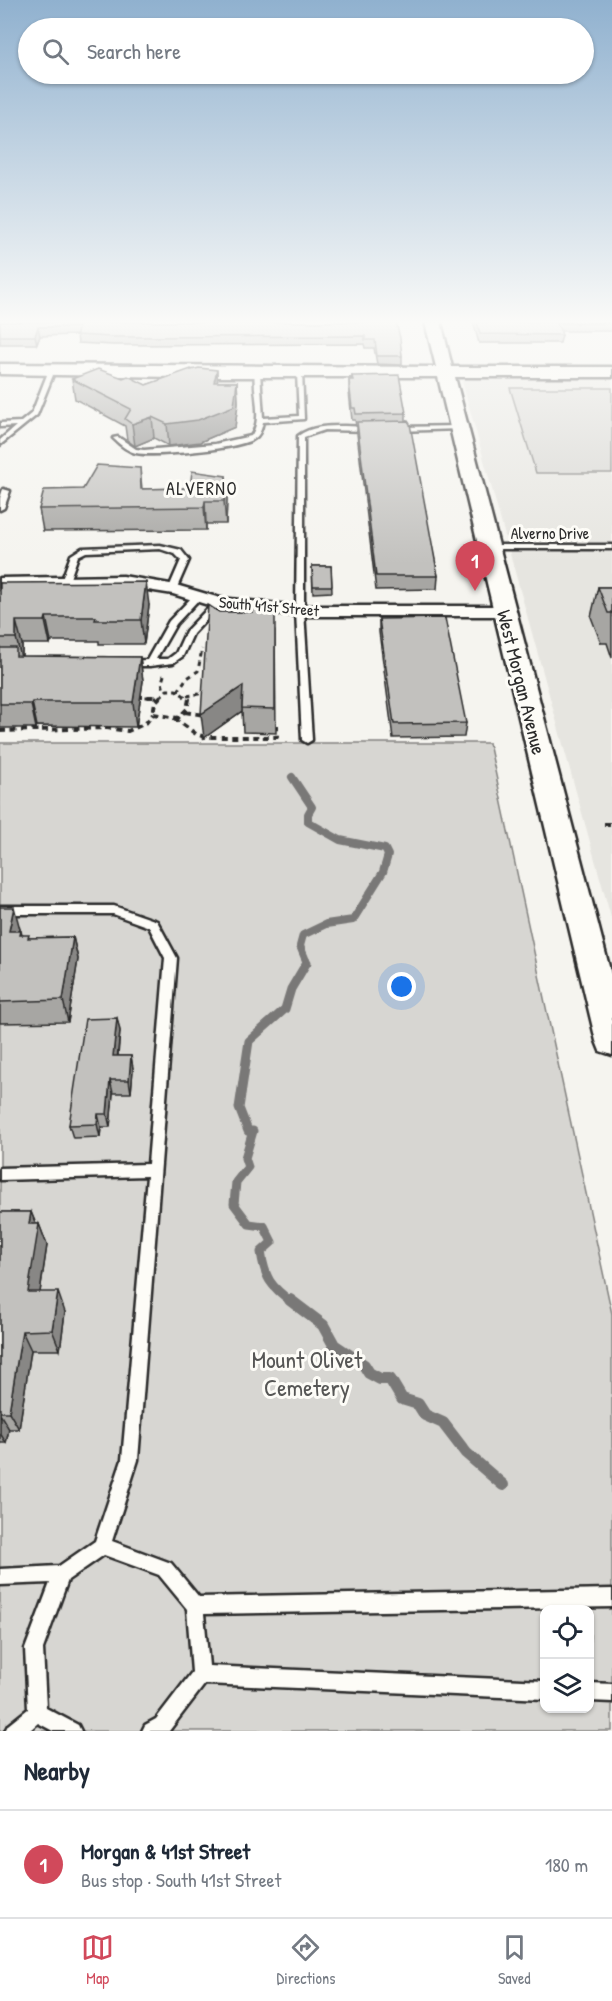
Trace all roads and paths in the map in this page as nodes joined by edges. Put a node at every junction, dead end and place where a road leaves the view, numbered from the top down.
1 (40, 403) edge
2 (259, 403) edge
3 (301, 403) edge
4 (452, 403) edge
5 (260, 420) junction
6 (23, 424) junction
7 (0, 425) edge
8 (458, 428) junction
9 (382, 429) edge
10 (393, 429) edge
11 (116, 438) dead end
12 (0, 443) edge
13 (6, 490) dead end
14 (0, 508) edge
15 (488, 547) junction
16 (612, 547) edge
17 (65, 582) junction
18 (0, 583) edge
19 (172, 590) junction
20 (197, 597) junction
21 (218, 603) junction
22 (300, 611) junction
23 (504, 611) junction
24 (201, 642) dead end
25 (201, 649) junction
26 (209, 649) edge
27 (150, 663) junction
28 (120, 665) edge
29 (198, 670) junction
30 (207, 670) edge
31 (178, 691) junction
32 (205, 693) edge
33 (186, 696) junction
34 (134, 697) edge
35 (157, 698) junction
36 (185, 712) junction
37 (153, 714) junction
38 (204, 715) edge
39 (174, 718) junction
40 (277, 725) edge
41 (0, 731) edge
42 (307, 740) dead end
43 (604, 824) dead end
44 (612, 824) edge
45 (0, 910) edge
46 (612, 1041) edge
47 (154, 1170) junction
48 (0, 1174) edge
49 (102, 1546) junction
50 (62, 1574) junction
51 (0, 1577) edge
52 (612, 1598) edge
53 (195, 1606) junction
54 (201, 1675) junction
55 (540, 1690) edge
56 (594, 1692) edge
57 (612, 1693) edge
58 (37, 1713) junction
59 (14, 1731) edge
60 (72, 1731) edge
61 (151, 1731) edge

1 - 6 lane
2 - 5 lane
3 - 5 lane
4 - 8 main road, West Morgan Avenue
5 - 11 lane
6 - 7 lane
6 - 12 lane
8 - 10 lane
8 - 15 main road, West Morgan Avenue
9 - 22 lane
13 - 14 lane
15 - 16 lane, Alverno Drive
15 - 23 main road, West Morgan Avenue
17 - 18 street, South 41st Street
17 - 19 street, South 41st Street
17 - 19 lane
19 - 20 street, South 41st Street
20 - 21 street, South 41st Street
20 - 27 lane
21 - 22 street, South 41st Street
21 - 27 lane
22 - 23 street, South 41st Street
22 - 42 lane
23 - 46 main road, West Morgan Avenue
24 - 25 path
25 - 26 path
25 - 29 path
27 - 28 lane
29 - 30 path
29 - 31 path
31 - 33 path
31 - 35 path
32 - 33 path
33 - 36 path
34 - 35 path
35 - 37 path
36 - 38 path
36 - 39 path
37 - 39 path
37 - 41 path
39 - 40 path
43 - 44 path
45 - 47 lane
47 - 48 lane
47 - 49 lane
49 - 50 lane
49 - 53 lane
50 - 51 lane
50 - 58 lane
52 - 53 lane
53 - 54 lane
54 - 55 lane
54 - 61 lane
56 - 57 lane
58 - 59 lane
58 - 60 lane

